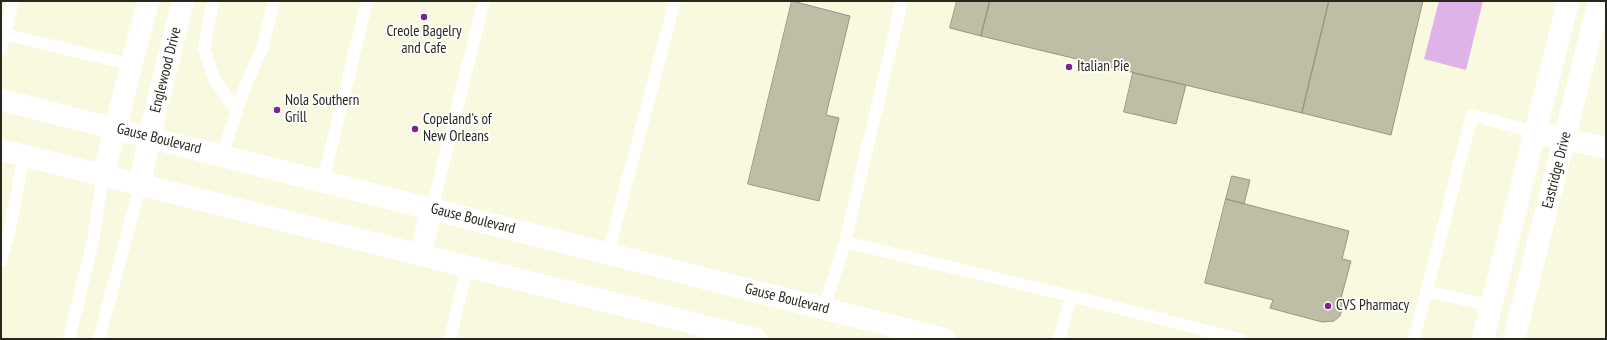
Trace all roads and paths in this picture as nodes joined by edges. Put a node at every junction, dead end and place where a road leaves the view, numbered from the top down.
1 (13, 1) edge
2 (148, 1) edge
3 (182, 1) edge
4 (213, 1) edge
5 (274, 1) edge
6 (367, 1) edge
7 (484, 1) edge
8 (675, 1) edge
9 (902, 1) edge
10 (1568, 1) edge
11 (1599, 1) edge
12 (4, 34) junction
13 (1, 48) edge
14 (132, 65) junction
15 (1, 100) edge
16 (237, 112) junction
17 (115, 128) junction
18 (1534, 132) junction
19 (149, 137) junction
20 (1565, 138) junction
21 (1606, 148) edge
22 (1, 150) edge
23 (222, 155) junction
24 (24, 156) junction
25 (103, 176) junction
26 (323, 181) junction
27 (140, 186) junction
28 (432, 208) junction
29 (845, 242) junction
30 (608, 253) junction
31 (420, 255) junction
32 (1, 261) edge
33 (467, 268) junction
34 (1426, 291) junction
35 (1071, 296) junction
36 (1492, 306) junction
37 (824, 308) junction
38 (1521, 310) junction
39 (69, 339) edge
40 (99, 339) edge
41 (450, 339) edge
42 (756, 339) edge
43 (944, 339) edge
44 (1059, 339) edge
45 (1240, 339) edge
46 (1414, 339) edge
47 (1483, 339) edge
48 (1514, 339) edge

1 - 12 lane
2 - 14 main road
3 - 19 main road, Englewood Drive
4 - 16 lane
5 - 16 lane
6 - 26 lane
7 - 28 lane
8 - 30 lane
9 - 29 lane
10 - 18 main road, Eastridge Drive
11 - 20 main road, Eastridge Drive
12 - 13 lane
12 - 14 lane
14 - 17 main road
15 - 17 main road, Gause Boulevard
16 - 23 lane
17 - 19 main road, Gause Boulevard
17 - 25 main road
18 - 20 main road
18 - 34 lane
18 - 36 main road, Eastridge Drive
19 - 23 main road, Gause Boulevard
19 - 27 main road, Englewood Drive
20 - 21 main road
20 - 38 main road, Eastridge Drive
22 - 24 main road
23 - 26 main road, Gause Boulevard
24 - 25 main road
24 - 32 lane
25 - 27 main road
25 - 39 lane
26 - 28 main road, Gause Boulevard
27 - 31 main road
27 - 40 lane
28 - 30 main road, Gause Boulevard
28 - 31 main road
29 - 35 lane
29 - 37 lane
30 - 37 main road, Gause Boulevard
31 - 33 main road
33 - 41 lane
33 - 42 main road
34 - 36 lane
34 - 46 lane
35 - 44 lane
35 - 45 lane
36 - 38 main road
36 - 47 main road, Eastridge Drive
37 - 43 main road, Gause Boulevard
38 - 48 main road, Eastridge Drive

